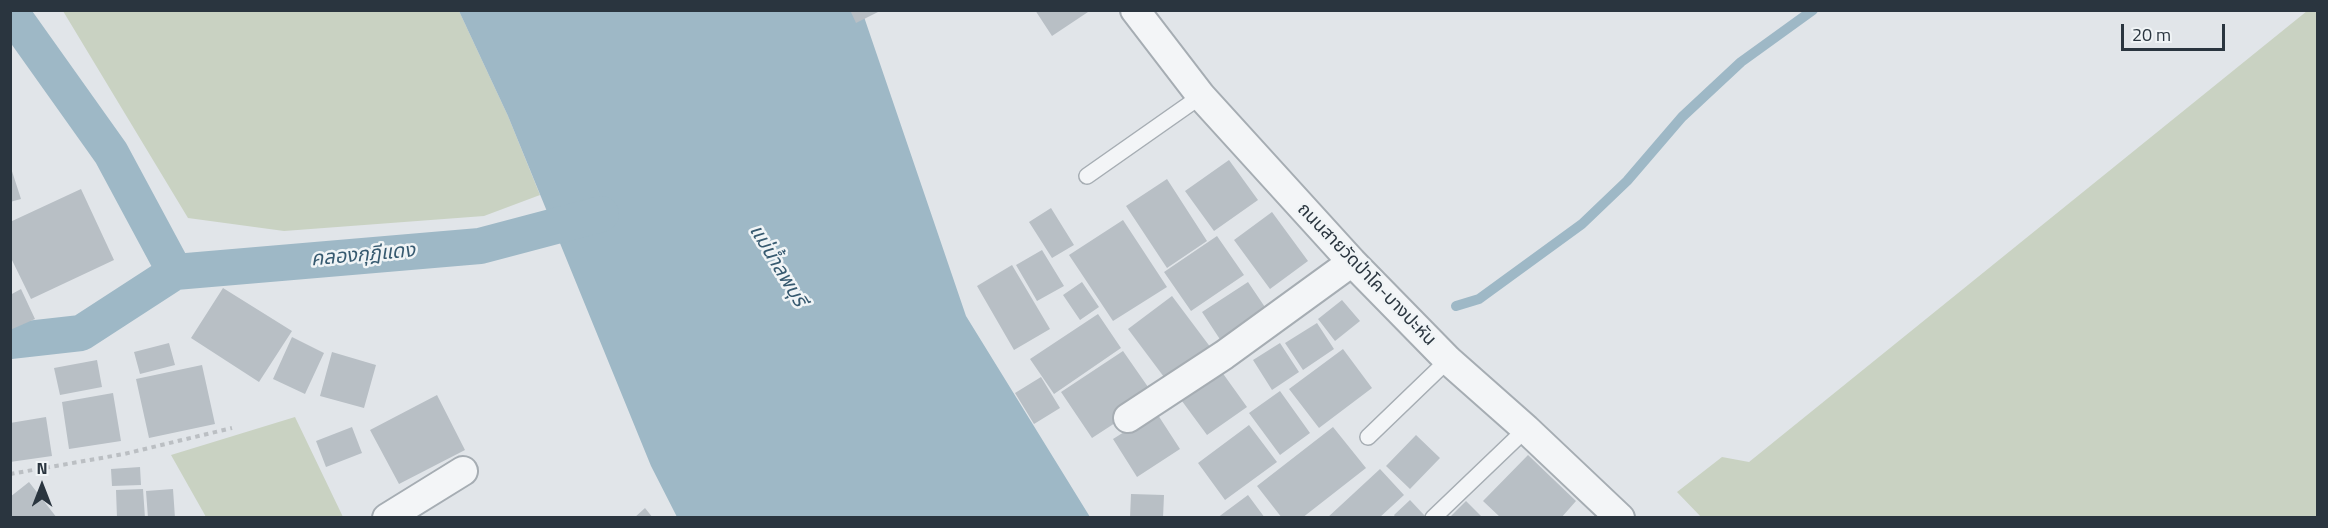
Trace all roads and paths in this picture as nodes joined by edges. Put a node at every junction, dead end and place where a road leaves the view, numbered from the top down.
1 (1136, 10) edge
2 (1201, 96) junction
3 (1087, 176) dead end
4 (1352, 262) junction
5 (1448, 360) junction
6 (1128, 418) dead end
7 (232, 428) dead end
8 (1526, 429) junction
9 (1368, 437) dead end
10 (463, 471) dead end
11 (10, 474) edge
12 (1611, 514) edge
13 (387, 518) edge
14 (1433, 518) edge

1 - 2 street, ถนนสายวัดป่าโค-บางปะหัน
2 - 3 lane
2 - 4 street, ถนนสายวัดป่าโค-บางปะหัน
4 - 5 street, ถนนสายวัดป่าโค-บางปะหัน
4 - 6 street
5 - 8 street, ถนนสายวัดป่าโค-บางปะหัน
5 - 9 lane
7 - 11 path
8 - 12 street, ถนนสายวัดป่าโค-บางปะหัน
8 - 14 lane
10 - 13 street

